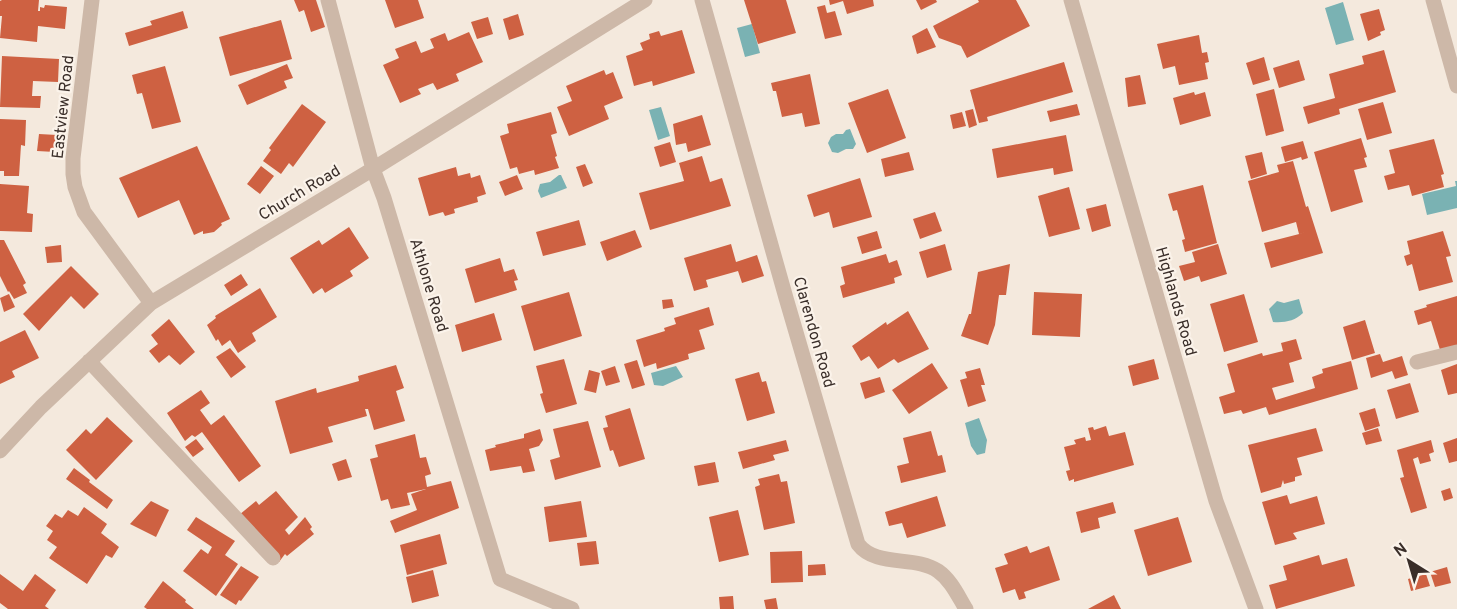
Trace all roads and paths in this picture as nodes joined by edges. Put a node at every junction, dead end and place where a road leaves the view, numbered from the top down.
1 (92, 0) edge
2 (328, 0) edge
3 (645, 0) edge
4 (702, 0) edge
5 (1071, 0) edge
6 (1433, 0) edge
7 (1457, 86) edge
8 (373, 169) junction
9 (151, 303) junction
10 (1457, 352) edge
11 (89, 361) junction
12 (1417, 362) dead end
13 (0, 451) edge
14 (273, 558) dead end
15 (572, 609) edge
16 (966, 609) edge
17 (1256, 609) edge

1 - 9 street, Eastview Road
2 - 8 street, Athlone Road
3 - 8 street, Church Road
4 - 16 street, Clarendon Road
5 - 17 street, Highlands Road
6 - 7 street
8 - 9 street, Church Road
8 - 15 street, Athlone Road
9 - 11 street, Church Road
10 - 12 street
11 - 13 street, Church Road
11 - 14 street

